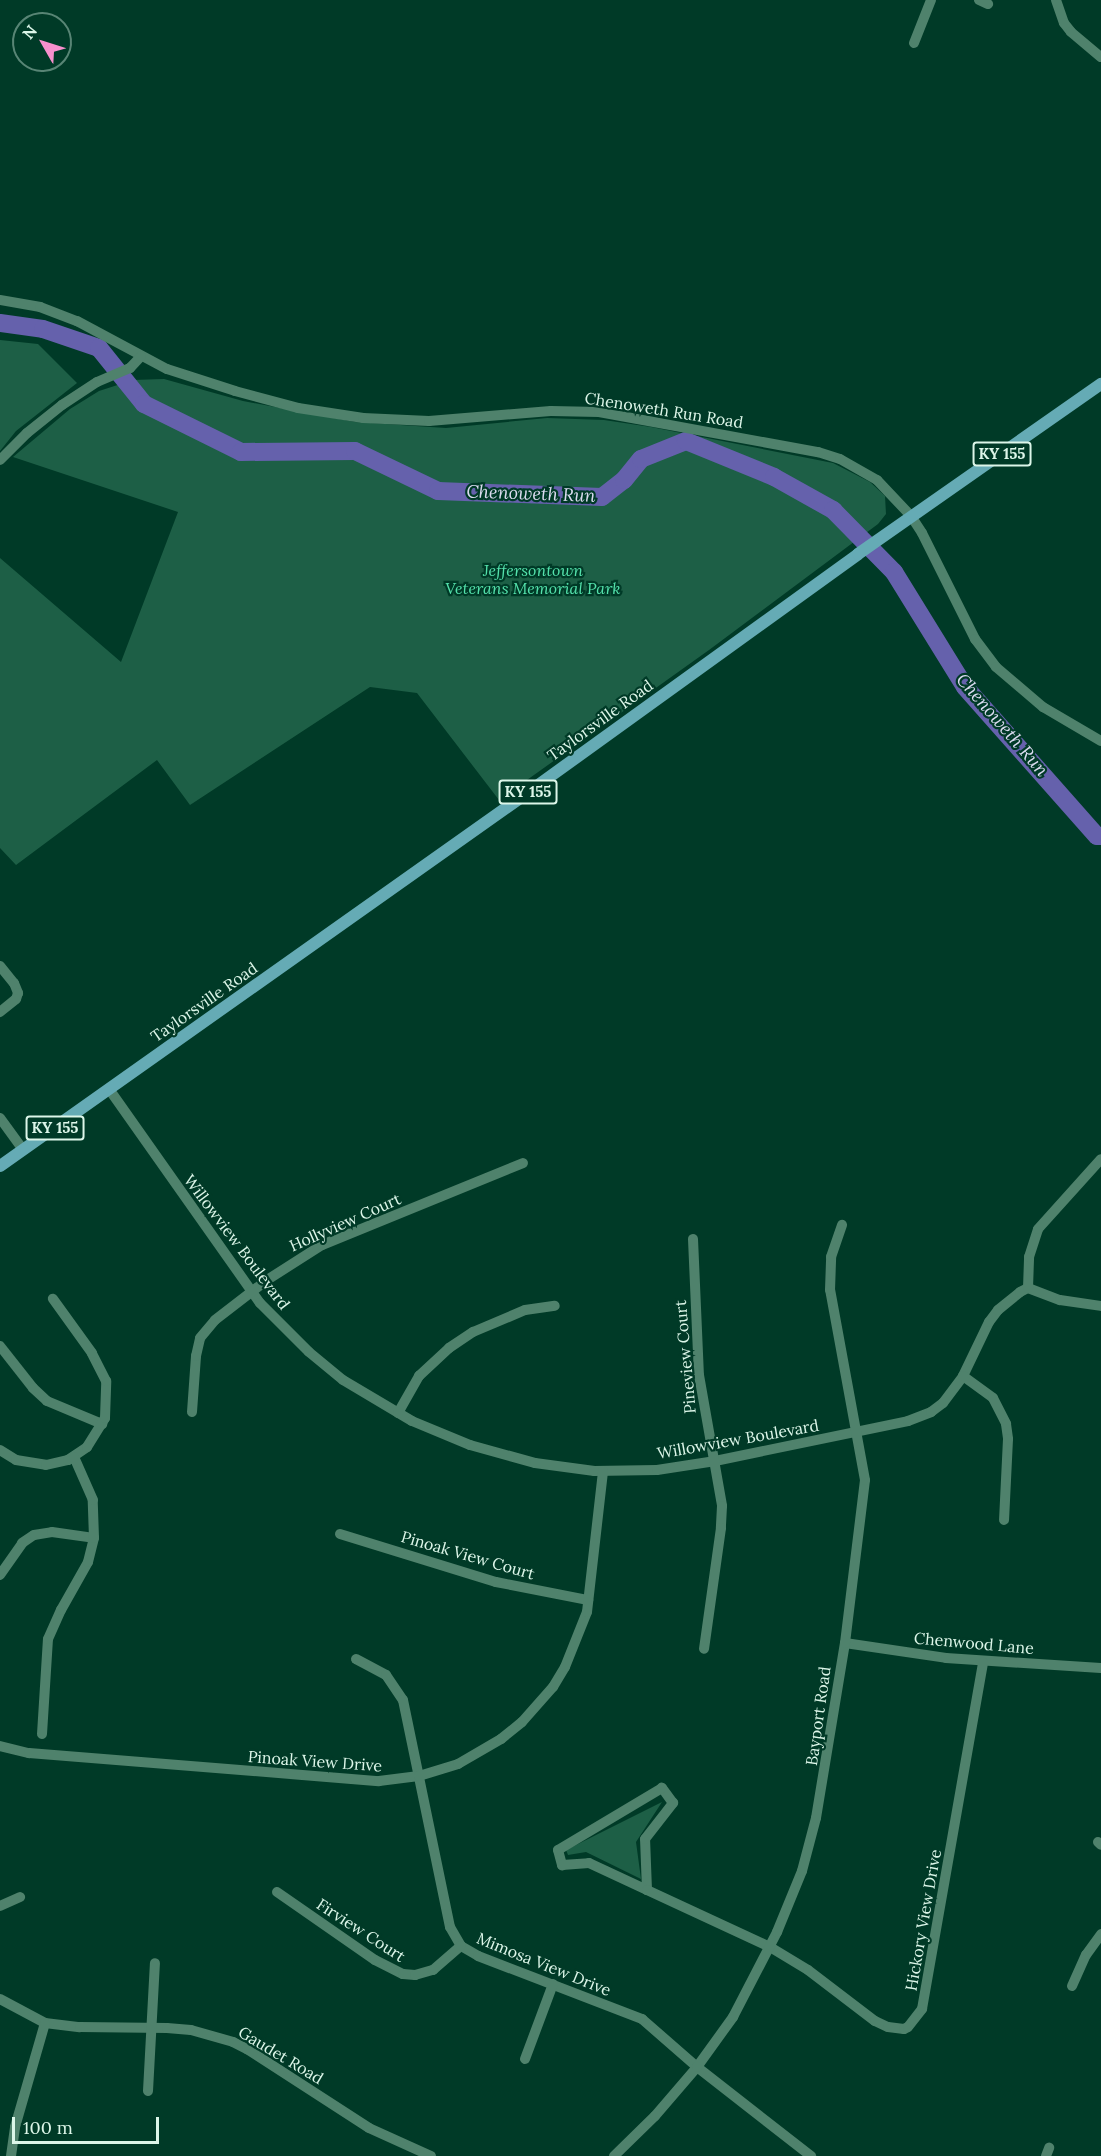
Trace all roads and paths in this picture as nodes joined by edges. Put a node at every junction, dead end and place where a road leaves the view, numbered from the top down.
1 (931, 0) edge
2 (1056, 0) edge
3 (914, 43) dead end
4 (1101, 57) edge
5 (0, 300) edge
6 (141, 356) junction
7 (1101, 384) edge
8 (0, 460) edge
9 (911, 516) junction
10 (1101, 741) edge
11 (0, 966) edge
12 (0, 1012) edge
13 (109, 1089) junction
14 (0, 1118) edge
15 (22, 1150) junction
16 (1101, 1159) edge
17 (524, 1163) dead end
18 (0, 1166) edge
19 (842, 1225) dead end
20 (693, 1239) dead end
21 (1029, 1288) junction
22 (252, 1292) junction
23 (53, 1299) dead end
24 (555, 1306) dead end
25 (1101, 1306) edge
26 (0, 1346) edge
27 (963, 1376) junction
28 (192, 1412) dead end
29 (398, 1413) junction
30 (102, 1424) junction
31 (857, 1432) junction
32 (0, 1450) edge
33 (74, 1457) junction
34 (715, 1461) junction
35 (603, 1471) junction
36 (1004, 1520) dead end
37 (340, 1534) dead end
38 (94, 1538) junction
39 (0, 1575) edge
40 (588, 1600) junction
41 (845, 1642) junction
42 (704, 1649) dead end
43 (356, 1659) dead end
44 (983, 1662) junction
45 (1101, 1668) edge
46 (42, 1734) dead end
47 (0, 1746) edge
48 (419, 1776) junction
49 (647, 1890) junction
50 (278, 1892) dead end
51 (20, 1897) dead end
52 (0, 1906) edge
53 (1101, 1934) edge
54 (461, 1946) junction
55 (770, 1947) junction
56 (155, 1963) dead end
57 (553, 1984) junction
58 (1072, 1986) dead end
59 (0, 1999) edge
60 (45, 2023) junction
61 (152, 2027) junction
62 (525, 2059) dead end
63 (697, 2067) junction
64 (148, 2091) dead end
65 (11, 2156) edge
66 (430, 2156) edge
67 (614, 2156) edge
68 (811, 2156) edge

1 - 3 street
2 - 4 street
5 - 6 street, Chenoweth Run Road
6 - 8 street
6 - 9 street, Chenoweth Run Road
7 - 9 main road, Taylorsville Road / KY 155
9 - 10 street, Chenoweth Run Road
9 - 13 main road, Taylorsville Road / KY 155
11 - 12 street
13 - 15 main road, Taylorsville Road / KY 155
13 - 22 street, Willowview Boulevard
14 - 15 street
15 - 18 main road, Taylorsville Road / KY 155
16 - 21 street
17 - 22 street, Hollyview Court
19 - 31 street, Bayport Road
20 - 34 street, Pineview Court
21 - 25 street
21 - 27 street, Willowview Boulevard
22 - 28 street, Hollyview Court
22 - 29 street, Willowview Boulevard
23 - 30 street
24 - 29 street
26 - 30 street
27 - 31 street, Willowview Boulevard
27 - 36 street
29 - 35 street, Willowview Boulevard
30 - 33 street
31 - 34 street, Willowview Boulevard
31 - 41 street, Bayport Road
32 - 33 street
33 - 38 street
34 - 35 street, Willowview Boulevard
34 - 42 street, Pineview Court
35 - 40 street, Pinoak View Drive
37 - 40 street, Pinoak View Court
38 - 39 street
38 - 46 street
40 - 48 street, Pinoak View Drive
41 - 44 street, Chenwood Lane
41 - 55 street, Bayport Road
43 - 48 street, Mimosa View Drive
44 - 45 street, Chenwood Lane
44 - 55 street, Hickory View Drive
47 - 48 street, Pinoak View Drive
48 - 54 street, Mimosa View Drive
49 - 49 street, Hickory View Drive
49 - 55 street, Hickory View Drive
50 - 54 street, Firview Court
51 - 52 street
53 - 58 street
54 - 57 street, Mimosa View Drive
55 - 63 street, Bayport Road
56 - 61 street
57 - 62 street
57 - 63 street, Mimosa View Drive
59 - 60 street, Gaudet Road
60 - 61 street, Gaudet Road
60 - 65 street
61 - 64 street
61 - 66 street, Gaudet Road
63 - 67 street, Bayport Road
63 - 68 street, Mimosa View Drive

